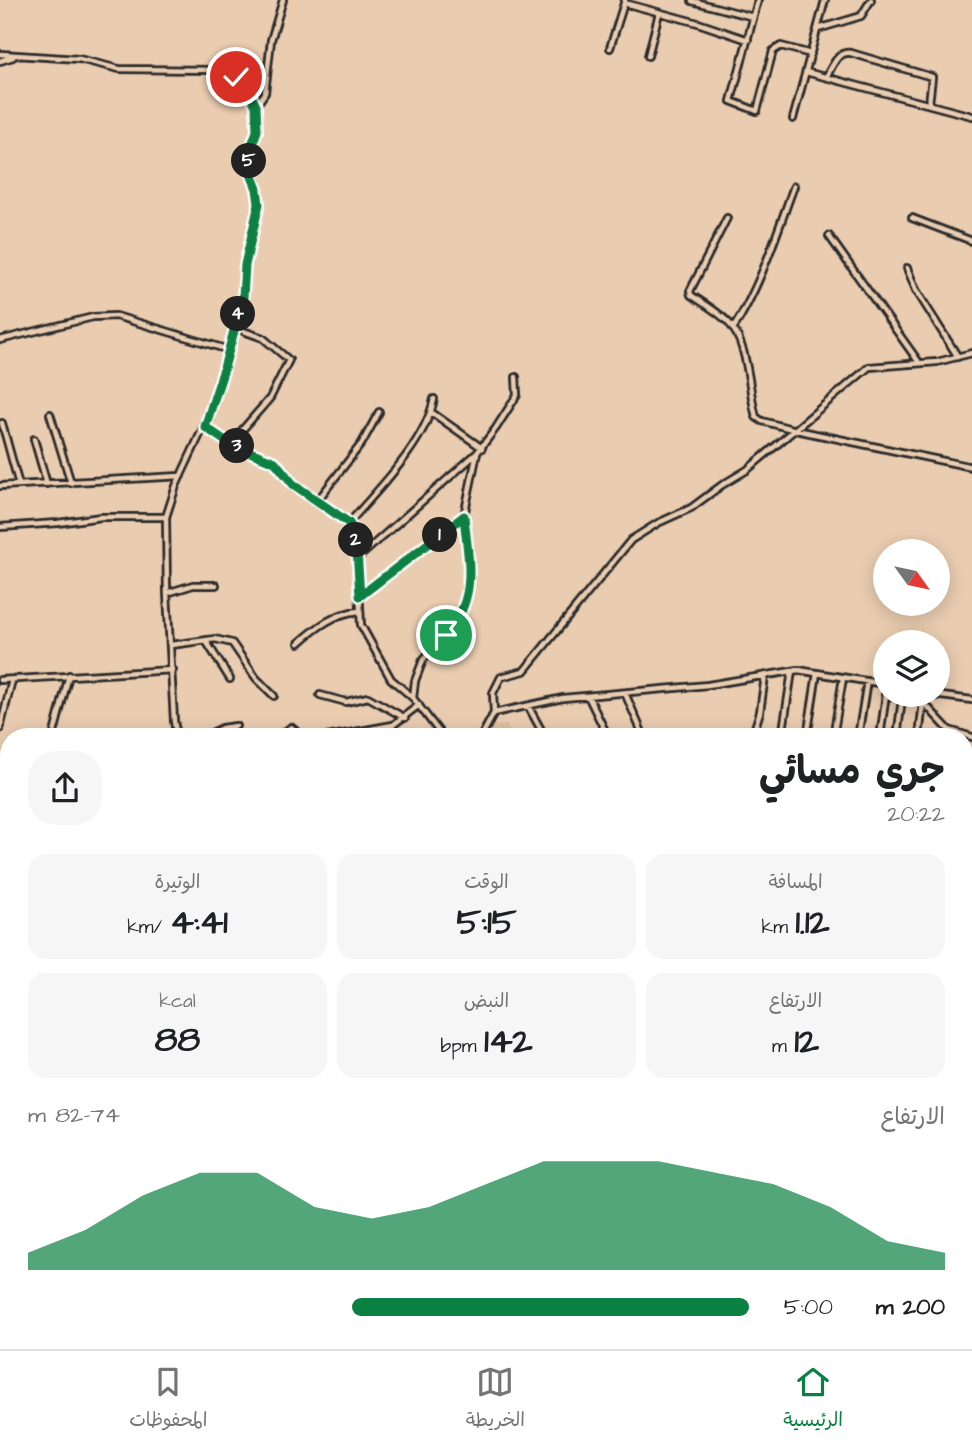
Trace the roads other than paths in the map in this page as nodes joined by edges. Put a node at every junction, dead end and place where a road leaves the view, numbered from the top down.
1 (283, 0) edge
2 (758, 0) edge
3 (825, 0) edge
4 (871, 0) edge
5 (624, 1) edge
6 (692, 1) edge
7 (659, 13) junction
8 (753, 18) junction
9 (818, 29) junction
10 (748, 40) junction
11 (610, 47) dead end
12 (0, 54) edge
13 (811, 54) junction
14 (648, 56) dead end
15 (14, 57) junction
16 (0, 61) edge
17 (806, 72) junction
18 (826, 77) junction
19 (929, 104) junction
20 (256, 106) junction
21 (972, 116) edge
22 (793, 119) dead end
23 (794, 186) dead end
24 (727, 218) dead end
25 (912, 218) dead end
26 (829, 236) dead end
27 (972, 241) edge
28 (907, 268) dead end
29 (234, 328) junction
30 (733, 329) junction
31 (0, 340) edge
32 (229, 350) junction
33 (972, 353) edge
34 (958, 357) junction
35 (918, 362) junction
36 (516, 377) dead end
37 (434, 399) dead end
38 (379, 412) dead end
39 (431, 412) junction
40 (50, 414) dead end
41 (2, 423) dead end
42 (205, 427) junction
43 (796, 430) junction
44 (34, 439) dead end
45 (230, 444) junction
46 (482, 447) junction
47 (477, 453) junction
48 (972, 467) edge
49 (181, 476) junction
50 (71, 483) junction
51 (47, 484) junction
52 (19, 485) junction
53 (0, 486) edge
54 (318, 500) junction
55 (464, 516) junction
56 (166, 517) junction
57 (349, 523) junction
58 (0, 527) edge
59 (358, 558) junction
60 (216, 585) dead end
61 (167, 593) junction
62 (360, 596) junction
63 (359, 611) junction
64 (206, 640) junction
65 (299, 643) dead end
66 (171, 645) junction
67 (173, 670) junction
68 (792, 671) junction
69 (817, 673) junction
70 (69, 675) junction
71 (765, 676) junction
72 (230, 678) dead end
73 (843, 678) junction
74 (0, 680) edge
75 (12, 680) junction
76 (867, 681) junction
77 (873, 682) edge
78 (625, 692) junction
79 (320, 695) dead end
80 (274, 696) dead end
81 (588, 696) junction
82 (950, 697) edge
83 (413, 698) junction
84 (972, 700) edge
85 (419, 705) junction
86 (528, 706) junction
87 (883, 707) edge
88 (901, 707) edge
89 (922, 707) edge
90 (928, 707) edge
91 (494, 713) junction
92 (404, 718) junction
93 (236, 726) dead end
94 (0, 728) edge
95 (55, 728) edge
96 (175, 728) edge
97 (222, 728) edge
98 (383, 728) edge
99 (436, 728) edge
100 (486, 728) edge
101 (540, 728) edge
102 (604, 728) edge
103 (640, 728) edge
104 (755, 728) edge
105 (783, 728) edge
106 (808, 728) edge
107 (835, 728) edge
108 (859, 728) edge
109 (881, 728) edge
110 (898, 728) edge
111 (920, 728) edge
112 (947, 728) edge

1 - 20 street
2 - 8 street
3 - 9 street
4 - 9 street
5 - 7 street
5 - 11 street
6 - 8 street
7 - 10 street
7 - 14 street
8 - 10 street
9 - 13 street
10 - 13 street
12 - 15 street
13 - 17 street
15 - 16 street
15 - 20 street
17 - 18 street
17 - 22 street
18 - 19 street
18 - 19 street
19 - 21 street
20 - 29 street
23 - 30 street
24 - 30 street
25 - 27 street
26 - 35 street
28 - 34 street
29 - 32 street
29 - 45 street
30 - 43 street
31 - 32 street
32 - 42 street
33 - 34 street
34 - 35 street
35 - 43 street
36 - 46 street
37 - 39 street
38 - 54 street
39 - 46 street
39 - 57 street
40 - 50 street
41 - 52 street
42 - 45 street
42 - 49 street
43 - 48 street
43 - 91 street
44 - 51 street
45 - 54 street
46 - 47 street
47 - 55 street
47 - 59 street
49 - 50 street
49 - 56 street
50 - 51 street
51 - 52 street
52 - 53 street
54 - 57 street
55 - 62 street
55 - 83 street
56 - 58 street
56 - 61 street
57 - 59 street
59 - 62 street
60 - 61 street
61 - 66 street
62 - 63 street
63 - 65 street
63 - 83 street
64 - 66 street
64 - 72 street
64 - 80 street
66 - 67 street
67 - 70 street
67 - 96 street
68 - 69 street
68 - 71 street
68 - 105 street
69 - 73 street
69 - 106 street
70 - 75 street
70 - 95 street
71 - 78 street
71 - 104 street
73 - 76 street
73 - 107 street
74 - 75 street
75 - 94 street
76 - 77 street
76 - 108 street
78 - 81 street
78 - 103 street
79 - 92 street
81 - 86 street
81 - 102 street
82 - 84 street
83 - 85 street
85 - 92 street
85 - 99 street
86 - 91 street
86 - 101 street
87 - 109 street
88 - 110 street
89 - 111 street
90 - 112 street
91 - 100 street
92 - 98 street
93 - 97 street

